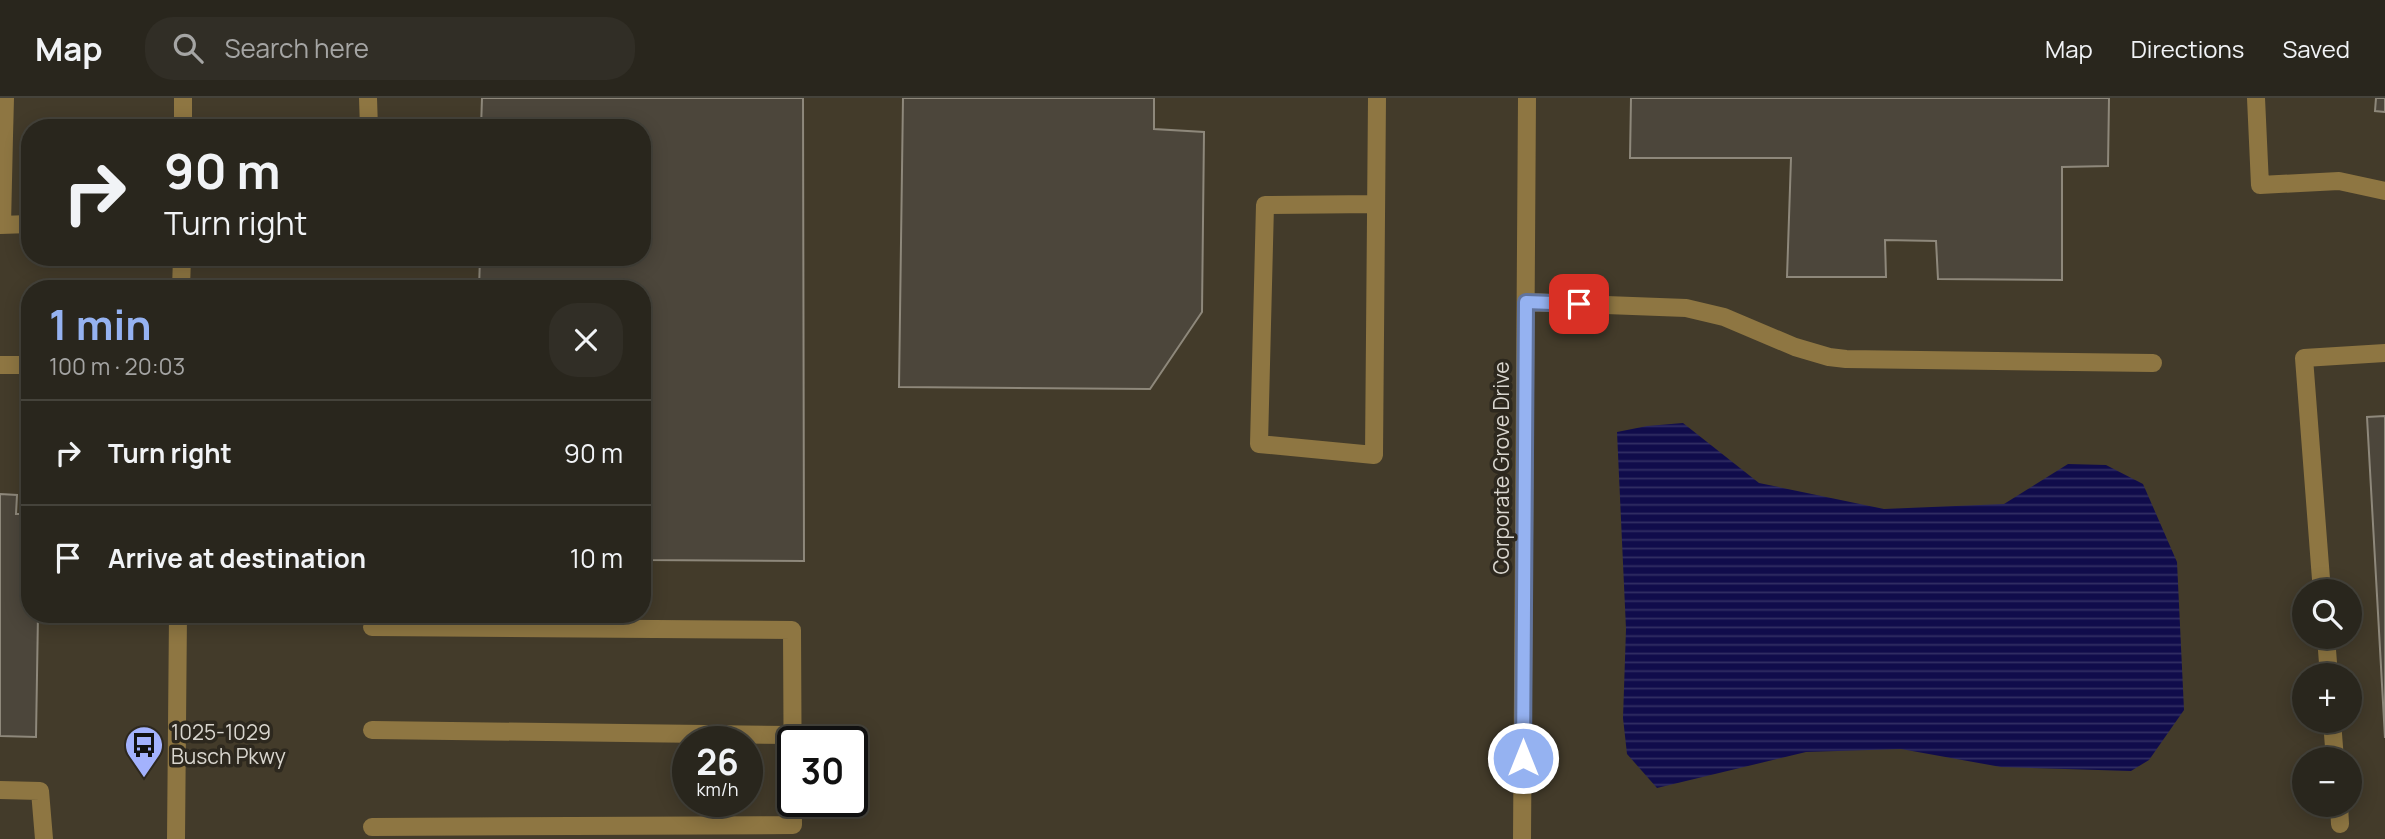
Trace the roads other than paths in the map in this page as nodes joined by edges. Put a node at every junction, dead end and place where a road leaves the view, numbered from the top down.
1 (5, 98) edge
2 (183, 98) edge
3 (368, 98) edge
4 (1377, 98) edge
5 (1527, 98) edge
6 (2256, 98) edge
7 (183, 119) edge
8 (369, 119) edge
9 (2, 136) edge
10 (2385, 191) edge
11 (1376, 204) junction
12 (21, 224) edge
13 (1, 225) edge
14 (1526, 302) junction
15 (2385, 353) edge
16 (2154, 363) dead end
17 (0, 365) edge
18 (21, 365) edge
19 (2321, 579) edge
20 (178, 623) edge
21 (372, 627) dead end
22 (792, 726) edge
23 (372, 730) dead end
24 (777, 735) edge
25 (0, 790) edge
26 (793, 817) edge
27 (2340, 817) edge
28 (2340, 824) dead end
29 (372, 827) dead end
30 (44, 839) edge
31 (176, 839) edge
32 (1522, 839) edge

1 - 9 street
2 - 7 street
3 - 8 street
4 - 11 street
5 - 14 street, Corporate Grove Drive
6 - 10 street
9 - 13 street
11 - 11 street
12 - 13 street
14 - 16 street
14 - 32 street, Corporate Grove Drive
15 - 19 street
17 - 18 street
20 - 31 street
21 - 22 street
23 - 24 street
25 - 30 street
26 - 29 street
27 - 28 street

